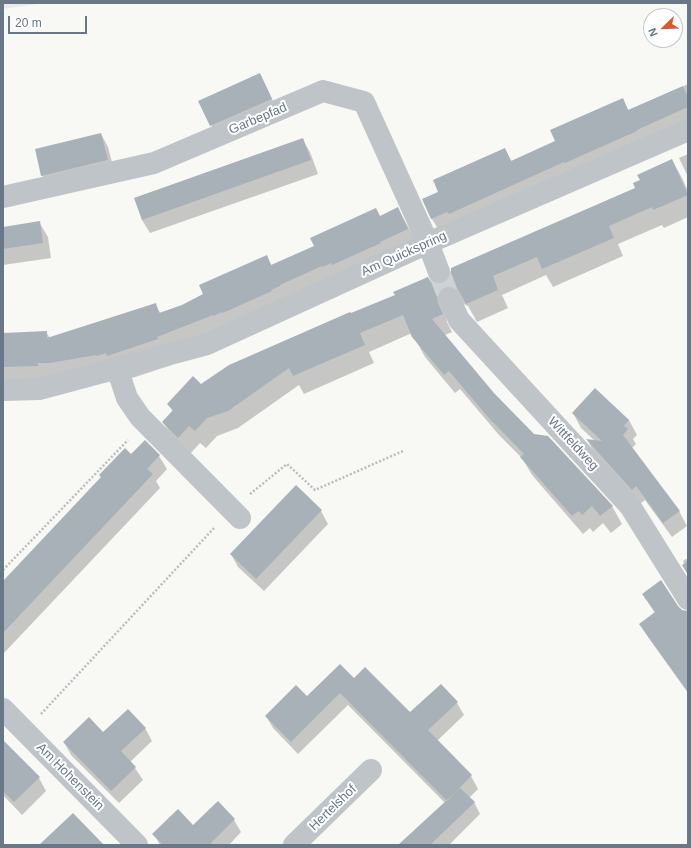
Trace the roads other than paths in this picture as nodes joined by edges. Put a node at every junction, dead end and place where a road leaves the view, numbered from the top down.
1 (688, 130) edge
2 (3, 197) edge
3 (428, 243) junction
4 (439, 272) tunnel mouth
5 (450, 298) tunnel mouth
6 (117, 368) junction
7 (3, 390) edge
8 (236, 513) road end
9 (688, 599) edge
10 (3, 709) edge
11 (372, 770) dead end
12 (137, 845) edge
13 (294, 845) edge

1 - 3 street, Am Quickspring
2 - 3 street, Garbepfad
3 - 4 street
3 - 6 street, Am Quickspring
5 - 9 street, Wittfeldweg
6 - 7 street, Am Quickspring
6 - 8 street
10 - 12 street, Am Hohenstein
11 - 13 street, Hertelshof

